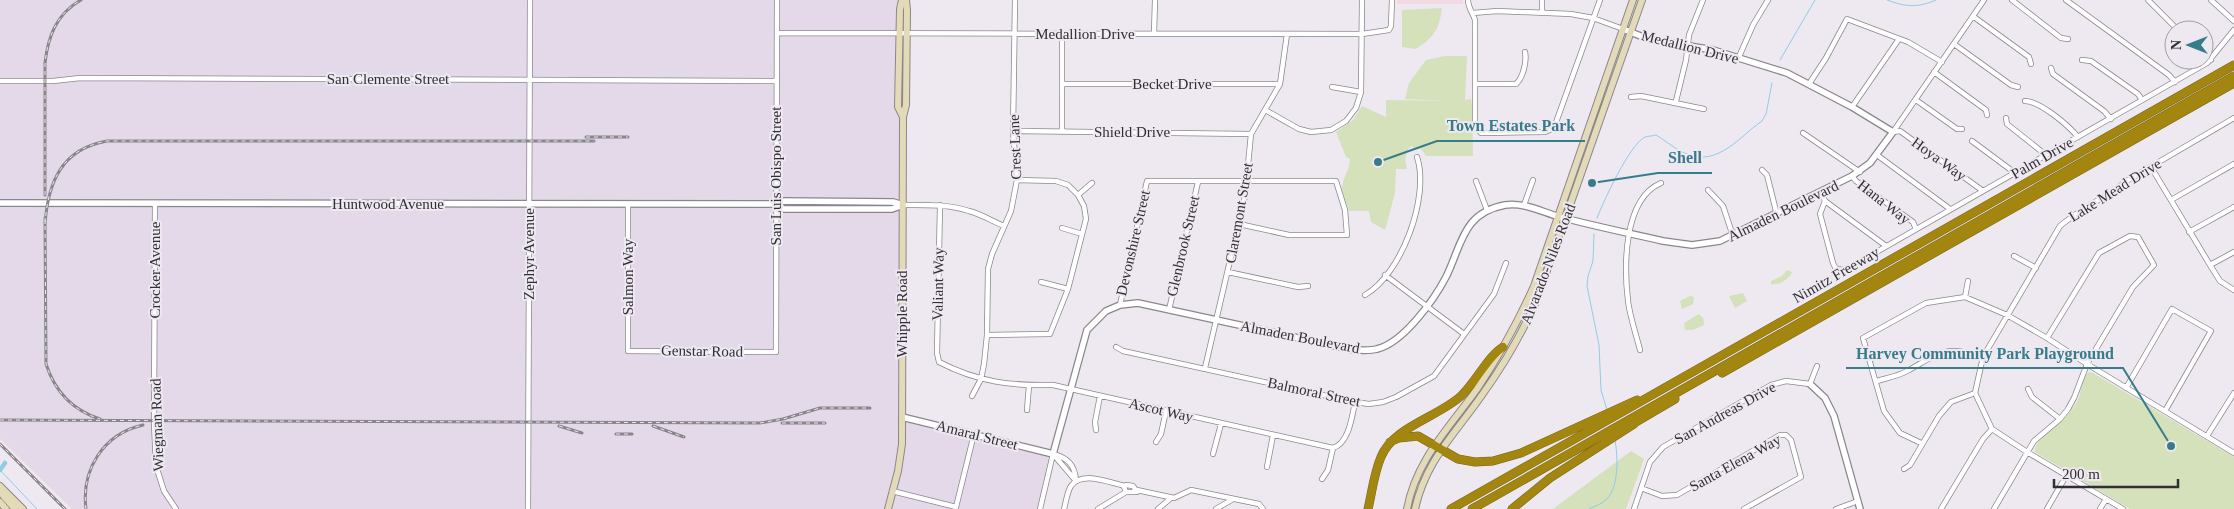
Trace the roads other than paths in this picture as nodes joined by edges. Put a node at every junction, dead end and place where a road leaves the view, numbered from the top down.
1 (530, 0) edge
2 (777, 0) edge
3 (904, 0) edge
4 (1015, 0) edge
5 (1155, 0) edge
6 (1362, 0) edge
7 (1392, 0) edge
8 (1468, 0) edge
9 (1542, 0) edge
10 (1600, 0) edge
11 (1633, 0) edge
12 (1642, 0) edge
13 (1768, 0) edge
14 (2012, 0) edge
15 (2066, 0) edge
16 (2148, 0) edge
17 (2211, 0) edge
18 (1701, 1) edge
19 (1983, 2) edge
20 (1474, 13) junction
21 (1542, 13) junction
22 (1974, 17) junction
23 (1593, 18) junction
24 (2168, 20) edge
25 (2234, 21) edge
26 (1623, 29) junction
27 (2234, 30) edge
28 (777, 32) junction
29 (1631, 32) junction
30 (899, 33) junction
31 (907, 33) junction
32 (1014, 34) junction
33 (1062, 34) junction
34 (1154, 34) junction
35 (1287, 34) junction
36 (1362, 34) junction
37 (1899, 38) junction
38 (2068, 39) dead end
39 (1954, 44) junction
40 (1688, 47) junction
41 (1525, 52) dead end
42 (2214, 56) edge
43 (1738, 58) junction
44 (2082, 60) dead end
45 (1942, 62) junction
46 (2031, 64) dead end
47 (2234, 65) edge
48 (2051, 68) dead end
49 (2195, 70) edge
50 (1934, 72) junction
51 (2234, 76) edge
52 (530, 80) junction
53 (0, 81) edge
54 (776, 81) junction
55 (2175, 82) junction
56 (2234, 83) edge
57 (1063, 84) junction
58 (1280, 84) junction
59 (1475, 84) junction
60 (1809, 84) junction
61 (1332, 87) dead end
62 (2018, 87) dead end
63 (1361, 92) junction
64 (1631, 97) dead end
65 (1916, 100) junction
66 (2142, 100) junction
67 (1676, 101) junction
68 (2025, 101) dead end
69 (1852, 106) junction
70 (1704, 109) dead end
71 (1267, 111) junction
72 (1987, 115) dead end
73 (903, 117) junction
74 (2006, 118) dead end
75 (2234, 118) edge
76 (2111, 119) junction
77 (1962, 129) dead end
78 (1013, 131) junction
79 (1062, 132) junction
80 (1893, 132) junction
81 (1803, 133) dead end
82 (1252, 134) junction
83 (2078, 137) junction
84 (1972, 141) dead end
85 (1877, 154) junction
86 (2046, 155) junction
87 (1417, 156) dead end
88 (2234, 164) edge
89 (2151, 167) junction
90 (1762, 170) dead end
91 (1860, 172) junction
92 (2015, 173) junction
93 (1852, 176) junction
94 (1017, 180) junction
95 (1247, 180) junction
96 (1533, 180) dead end
97 (1476, 181) dead end
98 (1198, 182) junction
99 (1661, 183) dead end
100 (1092, 184) dead end
101 (1708, 190) dead end
102 (1983, 191) junction
103 (1821, 192) junction
104 (1078, 195) junction
105 (2171, 200) junction
106 (1825, 202) junction
107 (0, 203) edge
108 (155, 203) junction
109 (529, 204) junction
110 (628, 204) junction
111 (776, 204) junction
112 (903, 205) junction
113 (940, 205) junction
114 (1524, 206) junction
115 (2234, 208) edge
116 (1950, 209) junction
117 (1488, 210) junction
118 (1777, 215) junction
119 (1558, 216) junction
120 (1566, 218) junction
121 (1239, 224) junction
122 (1004, 226) junction
123 (1062, 228) dead end
124 (1916, 229) junction
125 (2189, 232) junction
126 (1629, 233) junction
127 (1082, 234) junction
128 (1733, 236) junction
129 (1681, 238) dead end
130 (1679, 245) junction
131 (1886, 246) junction
132 (2234, 252) edge
133 (2014, 256) dead end
134 (1506, 262) dead end
135 (2210, 265) junction
136 (2036, 268) junction
137 (1228, 272) junction
138 (1539, 274) junction
139 (1385, 275) junction
140 (1968, 281) dead end
141 (1041, 282) dead end
142 (1308, 286) dead end
143 (1068, 289) junction
144 (2234, 290) edge
145 (1365, 295) dead end
146 (1965, 297) junction
147 (1427, 304) junction
148 (1120, 305) junction
149 (1169, 310) junction
150 (2007, 315) junction
151 (1530, 316) junction
152 (1217, 320) junction
153 (1464, 334) junction
154 (987, 335) junction
155 (155, 336) joint
156 (2047, 338) junction
157 (1116, 347) dead end
158 (1503, 347) junction
159 (1640, 350) dead end
160 (628, 351) joint
161 (776, 352) joint
162 (1983, 357) junction
163 (939, 362) joint
164 (2087, 364) junction
165 (1818, 366) dead end
166 (1205, 368) junction
167 (981, 379) junction
168 (1877, 381) junction
169 (1810, 384) junction
170 (1029, 386) junction
171 (2126, 388) junction
172 (1070, 389) junction
173 (2028, 389) dead end
174 (1975, 392) junction
175 (2234, 393) edge
176 (972, 396) dead end
177 (1100, 396) junction
178 (1355, 402) junction
179 (1027, 410) dead end
180 (1166, 411) junction
181 (2166, 411) junction
182 (902, 416) junction
183 (1639, 417) junction
184 (2060, 419) junction
185 (1597, 422) junction
186 (1221, 424) junction
187 (1992, 429) junction
188 (1096, 430) dead end
189 (974, 434) junction
190 (1273, 435) junction
191 (2207, 436) junction
192 (1603, 440) junction
193 (1156, 442) dead end
194 (1390, 442) junction
195 (1921, 443) junction
196 (1437, 447) junction
197 (1333, 448) junction
198 (2027, 452) junction
199 (2234, 453) edge
200 (1053, 454) junction
201 (1213, 454) dead end
202 (1267, 466) dead end
203 (1904, 469) dead end
204 (2066, 476) junction
205 (1322, 479) dead end
206 (1076, 481) junction
207 (0, 486) edge
208 (1125, 486) junction
209 (1641, 488) junction
210 (1137, 490) junction
211 (892, 491) junction
212 (0, 492) edge
213 (1126, 492) junction
214 (1171, 498) junction
215 (1233, 499) junction
216 (2106, 499) junction
217 (1858, 501) junction
218 (0, 502) edge
219 (1415, 508) edge
220 (6, 509) edge
221 (15, 509) edge
222 (23, 509) edge
223 (176, 509) edge
224 (528, 509) edge
225 (888, 509) edge
226 (1040, 509) edge
227 (1064, 509) edge
228 (1098, 509) edge
229 (1158, 509) edge
230 (1216, 509) edge
231 (1263, 509) edge
232 (1368, 509) edge
233 (1407, 509) edge
234 (1451, 509) edge
235 (1472, 509) edge
236 (1482, 509) edge
237 (1512, 509) edge
238 (1634, 509) edge
239 (1744, 509) edge
240 (1836, 509) edge
241 (1860, 509) edge
242 (1941, 509) edge
243 (1994, 509) edge
244 (2047, 509) edge
245 (2100, 509) edge
246 (2123, 509) edge

1 - 52 street, Zephyr Avenue
2 - 28 street, San Luis Obispo Street
3 - 30 main road, Whipple Road
3 - 31 main road, Whipple Road
4 - 32 street, Crest Lane
5 - 34 street
6 - 36 street
7 - 36 street, Medallion Drive
8 - 20 street
9 - 21 street
10 - 23 street
11 - 26 main road, Alvarado-Niles Road
12 - 29 main road, Alvarado-Niles Road
13 - 43 street
14 - 38 street
15 - 55 street
16 - 24 street
17 - 25 street
18 - 40 street
19 - 22 street, Almaden Boulevard
20 - 21 street, Medallion Drive
20 - 59 street
21 - 23 street, Medallion Drive
22 - 39 street, Almaden Boulevard
22 - 46 street
23 - 26 street, Medallion Drive
23 - 59 street
26 - 29 street, Medallion Drive
26 - 119 main road, Alvarado-Niles Road
27 - 42 street, Palm Drive
28 - 30 street, Medallion Drive
28 - 54 street, San Luis Obispo Street
29 - 40 street, Medallion Drive
29 - 120 main road, Alvarado-Niles Road
30 - 31 street, Medallion Drive
30 - 73 main road, Whipple Road
31 - 32 street, Medallion Drive
31 - 73 main road, Whipple Road
32 - 33 street, Medallion Drive
32 - 78 street, Crest Lane
33 - 34 street, Medallion Drive
33 - 57 street
34 - 35 street, Medallion Drive
35 - 36 street, Medallion Drive
35 - 58 street, Claremont Street
36 - 63 street
37 - 45 street
37 - 60 street
37 - 69 street
39 - 45 street, Almaden Boulevard
39 - 62 street
40 - 43 street, Medallion Drive
40 - 67 street
41 - 59 street
43 - 60 street, Medallion Drive
44 - 66 street
45 - 50 street, Almaden Boulevard
47 - 185 highway, Nimitz Freeway
48 - 76 street
49 - 55 street, Palm Drive
50 - 65 street, Almaden Boulevard
50 - 72 street
51 - 183 highway
52 - 53 street, San Clemente Street
52 - 54 street, San Clemente Street
52 - 109 street, Zephyr Avenue
54 - 111 street, San Luis Obispo Street
55 - 66 street, Palm Drive
56 - 183 highway, Nimitz Freeway
57 - 58 street, Becket Drive
57 - 79 street
58 - 71 street, Claremont Street
60 - 69 street, Medallion Drive
61 - 63 street
63 - 71 street
64 - 67 street
65 - 77 street
65 - 80 street, Almaden Boulevard
66 - 76 street, Palm Drive
67 - 70 street
68 - 83 street
69 - 80 street, Medallion Drive
71 - 82 street, Claremont Street
73 - 112 main road, Whipple Road
74 - 86 street
75 - 89 street, Lake Mead Drive
76 - 83 street, Palm Drive
78 - 79 street, Shield Drive
78 - 94 street, Crest Lane
79 - 82 street, Shield Drive
80 - 85 street, Almaden Boulevard
80 - 102 street, Hoya Way
81 - 91 street
82 - 95 street, Claremont Street
83 - 86 street, Palm Drive
84 - 92 street
85 - 91 street, Almaden Boulevard
85 - 116 street
86 - 92 street, Palm Drive
87 - 139 street
88 - 105 street
89 - 105 street
89 - 136 street, Lake Mead Drive
90 - 118 street
91 - 93 street, Almaden Boulevard
92 - 102 street, Palm Drive
93 - 103 street, Almaden Boulevard
93 - 124 street, Hana Way
94 - 104 street
94 - 122 street, Crest Lane
95 - 98 street
95 - 121 street, Claremont Street
95 - 121 street
96 - 114 street
97 - 117 street
98 - 148 street, Devonshire Street
98 - 149 street, Glenbrook Street
99 - 126 street
100 - 104 street
101 - 128 street
102 - 116 street, Palm Drive
103 - 106 street
103 - 118 street, Almaden Boulevard
104 - 127 street
105 - 125 street
106 - 131 street
106 - 131 street, Palm Drive
107 - 108 street, Huntwood Avenue
108 - 109 street, Huntwood Avenue
108 - 155 street, Crocker Avenue
109 - 110 street, Huntwood Avenue
109 - 224 street, Zephyr Avenue
110 - 111 street, Huntwood Avenue
110 - 160 street, Salmon Way
111 - 112 street, Huntwood Avenue
111 - 161 street, San Luis Obispo Street
112 - 113 street, Huntwood Avenue
112 - 182 main road, Whipple Road
113 - 122 street, Huntwood Avenue
113 - 163 street, Valiant Way
114 - 117 street, Almaden Boulevard
114 - 119 street, Almaden Boulevard
115 - 125 street
116 - 124 street, Palm Drive
117 - 147 street, Almaden Boulevard
118 - 128 street, Almaden Boulevard
119 - 120 street, Almaden Boulevard
119 - 138 main road, Alvarado-Niles Road
120 - 126 street, Almaden Boulevard
120 - 151 main road, Alvarado-Niles Road
121 - 137 street, Claremont Street
122 - 154 street, Crest Lane
123 - 127 street
124 - 131 street, Palm Drive
125 - 135 street
126 - 130 street, Almaden Boulevard
126 - 159 street
127 - 143 street
128 - 130 street, Almaden Boulevard
129 - 130 street
132 - 135 street
133 - 136 street
134 - 153 street, Balmoral Street
135 - 144 street
136 - 150 street, Lake Mead Drive
137 - 142 street
137 - 152 street, Claremont Street
138 - 151 main road
138 - 158 main road, Alvarado-Niles Road
139 - 145 street
139 - 147 street
140 - 146 street
141 - 143 street
143 - 154 street
146 - 150 street
146 - 168 street
147 - 152 street, Almaden Boulevard
147 - 153 street
148 - 149 street, Almaden Boulevard
148 - 172 street
149 - 152 street, Almaden Boulevard
150 - 156 street
150 - 162 street, Lake Mead Drive
151 - 196 main road, Alvarado-Niles Road
152 - 166 street, Claremont Street
153 - 178 street, Balmoral Street
154 - 167 street, Crest Lane
155 - 223 street, Wiegman Road
156 - 164 street
156 - 164 street
157 - 166 street, Balmoral Street
158 - 194 highway
158 - 196 main road, Alvarado-Niles Road
160 - 161 street, Genstar Road
162 - 168 street
162 - 174 street, Lake Mead Drive
163 - 167 street, Ascot Way
164 - 171 street
164 - 184 street
165 - 169 street
166 - 178 street, Balmoral Street
167 - 170 street, Ascot Way
167 - 176 street
168 - 195 street
169 - 209 street, San Andreas Drive
169 - 217 street
170 - 172 street, Ascot Way
170 - 179 street
171 - 181 street
171 - 181 street
172 - 177 street, Ascot Way
172 - 200 street
173 - 184 street
174 - 187 street
174 - 195 street
175 - 191 street
177 - 180 street, Ascot Way
177 - 188 street
178 - 197 street
180 - 186 street, Ascot Way
180 - 193 street
181 - 191 street
182 - 189 street, Amaral Street
182 - 211 main road, Whipple Road
183 - 192 highway, Nimitz Freeway
184 - 198 street
185 - 196 highway
185 - 234 highway
186 - 190 street, Ascot Way
186 - 201 street
187 - 198 street
187 - 242 street
189 - 200 street, Amaral Street
189 - 211 street
190 - 197 street, Ascot Way
190 - 202 street
191 - 199 street
192 - 235 highway
192 - 236 highway, Nimitz Freeway
192 - 237 highway
194 - 196 highway
194 - 232 highway
195 - 203 street
196 - 219 main road, Alvarado-Niles Road
196 - 233 main road, Alvarado-Niles Road
197 - 205 street
198 - 204 street
198 - 243 street
200 - 206 street, Amaral Street
200 - 226 street
204 - 216 street
204 - 244 street
206 - 208 street
206 - 227 street
207 - 222 main road
208 - 210 street
208 - 213 street
209 - 238 street, San Andreas Drive
209 - 239 street, Santa Elena Way
210 - 213 street
210 - 214 street
211 - 225 main road, Whipple Road
212 - 221 main road
213 - 228 street
214 - 215 street
214 - 229 street
215 - 230 street
215 - 231 street
216 - 245 street
216 - 246 street
217 - 240 street
217 - 241 street
218 - 220 main road

